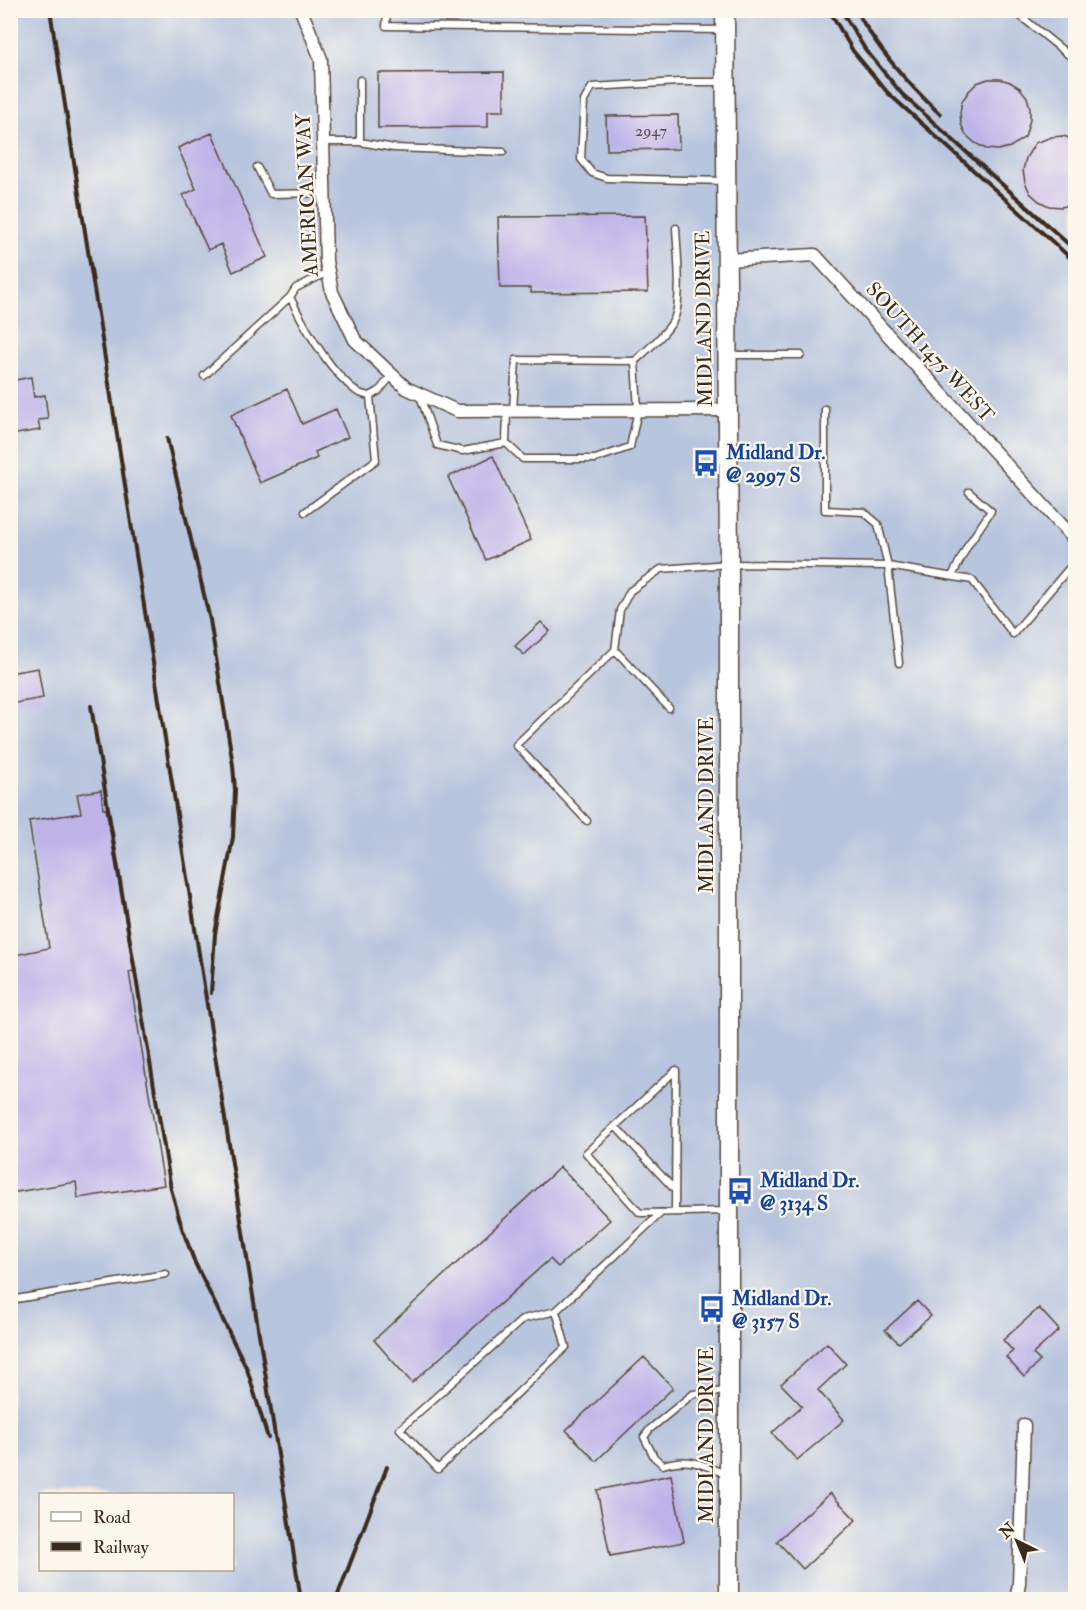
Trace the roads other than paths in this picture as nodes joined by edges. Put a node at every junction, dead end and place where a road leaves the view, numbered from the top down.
1 (387, 10) edge
2 (724, 10) edge
3 (1013, 10) edge
4 (302, 11) edge
5 (724, 30) junction
6 (1076, 60) edge
7 (360, 80) dead end
8 (724, 82) junction
9 (323, 142) junction
10 (360, 142) junction
11 (10, 145) edge
12 (503, 152) dead end
13 (10, 153) edge
14 (257, 166) dead end
15 (725, 181) junction
16 (324, 193) junction
17 (676, 228) dead end
18 (726, 260) junction
19 (328, 272) junction
20 (290, 297) junction
21 (727, 355) junction
22 (801, 355) dead end
23 (635, 361) junction
24 (392, 375) junction
25 (204, 376) dead end
26 (420, 395) junction
27 (369, 396) junction
28 (825, 409) dead end
29 (638, 410) junction
30 (727, 410) junction
31 (510, 411) junction
32 (506, 443) junction
33 (969, 492) dead end
34 (305, 512) dead end
35 (1076, 520) edge
36 (1065, 530) junction
37 (1076, 541) edge
38 (729, 564) junction
39 (888, 566) junction
40 (1071, 566) dead end
41 (952, 576) junction
42 (615, 650) junction
43 (899, 663) dead end
44 (669, 708) dead end
45 (587, 821) dead end
46 (615, 1126) junction
47 (675, 1189) junction
48 (729, 1211) junction
49 (675, 1212) junction
50 (661, 1213) junction
51 (166, 1274) dead end
52 (10, 1300) edge
53 (556, 1311) junction
54 (729, 1391) junction
55 (1024, 1425) dead end
56 (729, 1475) junction
57 (729, 1599) edge
58 (1016, 1599) edge

1 - 5 lane
2 - 5 street, MIDLAND DRIVE
3 - 6 lane
4 - 9 street, AMERICAN WAY
5 - 8 street, MIDLAND DRIVE
7 - 10 lane
8 - 15 street, MIDLAND DRIVE
8 - 15 lane
9 - 10 lane
9 - 16 street, AMERICAN WAY
10 - 12 lane
11 - 13 lane
14 - 16 lane
15 - 18 street, MIDLAND DRIVE
16 - 19 street, AMERICAN WAY
17 - 23 lane
18 - 21 street, MIDLAND DRIVE
18 - 36 street, SOUTH 1475 WEST
19 - 20 lane
19 - 24 street, AMERICAN WAY
20 - 25 lane
20 - 27 lane
21 - 22 lane
21 - 30 street, MIDLAND DRIVE
23 - 29 lane
23 - 31 lane
24 - 26 street, AMERICAN WAY
24 - 27 lane
26 - 31 street, AMERICAN WAY
26 - 32 lane
27 - 34 lane
28 - 39 lane
29 - 30 street, AMERICAN WAY
29 - 31 street, AMERICAN WAY
29 - 32 lane
30 - 38 street, MIDLAND DRIVE
31 - 32 lane
33 - 41 lane
35 - 36 lane
36 - 37 street, SOUTH 1475 WEST
38 - 39 lane
38 - 42 lane
38 - 48 street, MIDLAND DRIVE
39 - 41 lane
39 - 43 lane
40 - 41 lane
42 - 44 lane
42 - 45 lane
46 - 47 lane
46 - 47 lane
46 - 50 lane
47 - 49 lane
48 - 49 lane
48 - 54 street, MIDLAND DRIVE
49 - 50 lane
50 - 53 lane
51 - 52 lane
53 - 53 lane
54 - 56 street, MIDLAND DRIVE
54 - 56 lane
55 - 58 street
56 - 57 street, MIDLAND DRIVE

